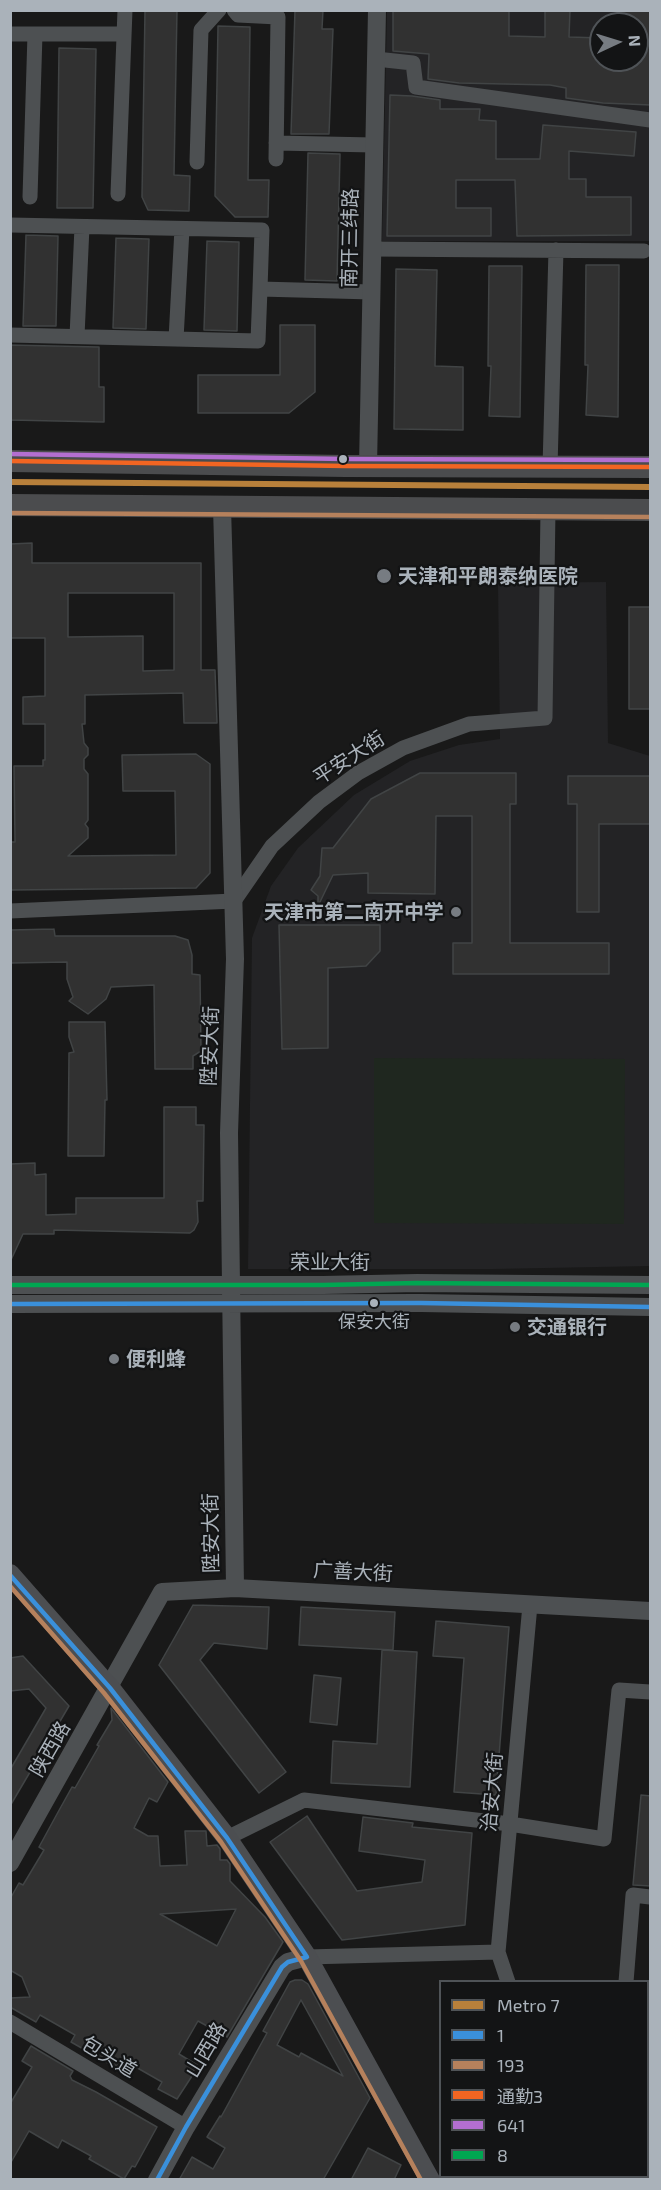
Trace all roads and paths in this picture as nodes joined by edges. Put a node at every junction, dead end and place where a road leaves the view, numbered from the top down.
1 (125, 10) edge
2 (219, 10) edge
3 (234, 10) edge
4 (377, 10) edge
5 (10, 34) edge
6 (35, 34) junction
7 (123, 34) junction
8 (376, 59) junction
9 (651, 120) edge
10 (276, 143) junction
11 (374, 145) junction
12 (276, 159) dead end
13 (197, 162) dead end
14 (118, 194) dead end
15 (30, 197) dead end
16 (10, 225) edge
17 (82, 227) junction
18 (182, 229) junction
19 (372, 249) junction
20 (556, 250) junction
21 (644, 251) dead end
22 (260, 289) junction
23 (372, 292) junction
24 (10, 335) edge
25 (77, 336) junction
26 (176, 339) junction
27 (10, 461) edge
28 (368, 466) junction
29 (550, 467) junction
30 (651, 467) edge
31 (10, 505) edge
32 (222, 507) junction
33 (548, 510) junction
34 (651, 510) edge
35 (234, 901) junction
36 (10, 911) edge
37 (231, 1284) junction
38 (10, 1285) edge
39 (651, 1285) edge
40 (10, 1304) edge
41 (231, 1304) junction
42 (651, 1307) edge
43 (11, 1574) edge
44 (235, 1588) junction
45 (530, 1605) junction
46 (651, 1611) edge
47 (110, 1688) junction
48 (651, 1692) edge
49 (510, 1824) junction
50 (227, 1838) junction
51 (10, 1863) edge
52 (651, 1897) edge
53 (498, 1952) junction
54 (307, 1957) junction
55 (507, 1980) edge
56 (626, 1980) edge
57 (10, 2022) edge
58 (186, 2127) junction
59 (157, 2180) edge
60 (430, 2180) edge

1 - 7 street
2 - 13 street
3 - 10 street
4 - 8 street, 南开三纬路
5 - 6 street
6 - 7 street
6 - 15 street
7 - 14 street
8 - 9 street
8 - 11 street, 南开三纬路
10 - 11 street
10 - 12 street
11 - 19 street, 南开三纬路
16 - 17 street
17 - 18 street
17 - 25 street
18 - 22 street
18 - 26 street
19 - 20 street
19 - 23 street, 南开三纬路
20 - 21 street
20 - 29 street
22 - 23 street
22 - 26 street
23 - 28 street, 南开三纬路
24 - 25 street
25 - 26 street
27 - 28 main road
28 - 29 main road
29 - 30 main road
31 - 32 main road
32 - 33 main road
32 - 35 street, 陞安大街
33 - 34 main road
33 - 35 street, 平安大街
35 - 36 street
35 - 37 street, 陞安大街
37 - 38 street, 荣业大街
37 - 39 street, 荣业大街
37 - 41 street, 陞安大街
40 - 41 street
41 - 42 street
41 - 44 street, 陞安大街
43 - 47 main road
44 - 45 street, 广善大街
44 - 47 street, 广善大街
45 - 46 street, 广善大街
45 - 49 street, 治安大街
47 - 50 main road
47 - 51 street, 陕西路
48 - 49 street
49 - 50 street
49 - 53 street, 治安大街
50 - 54 main road
52 - 56 street
53 - 54 street
53 - 55 street, 治安大街
54 - 58 street, 山西路
54 - 60 main road
57 - 58 street, 包头道
58 - 59 street, 山西路

